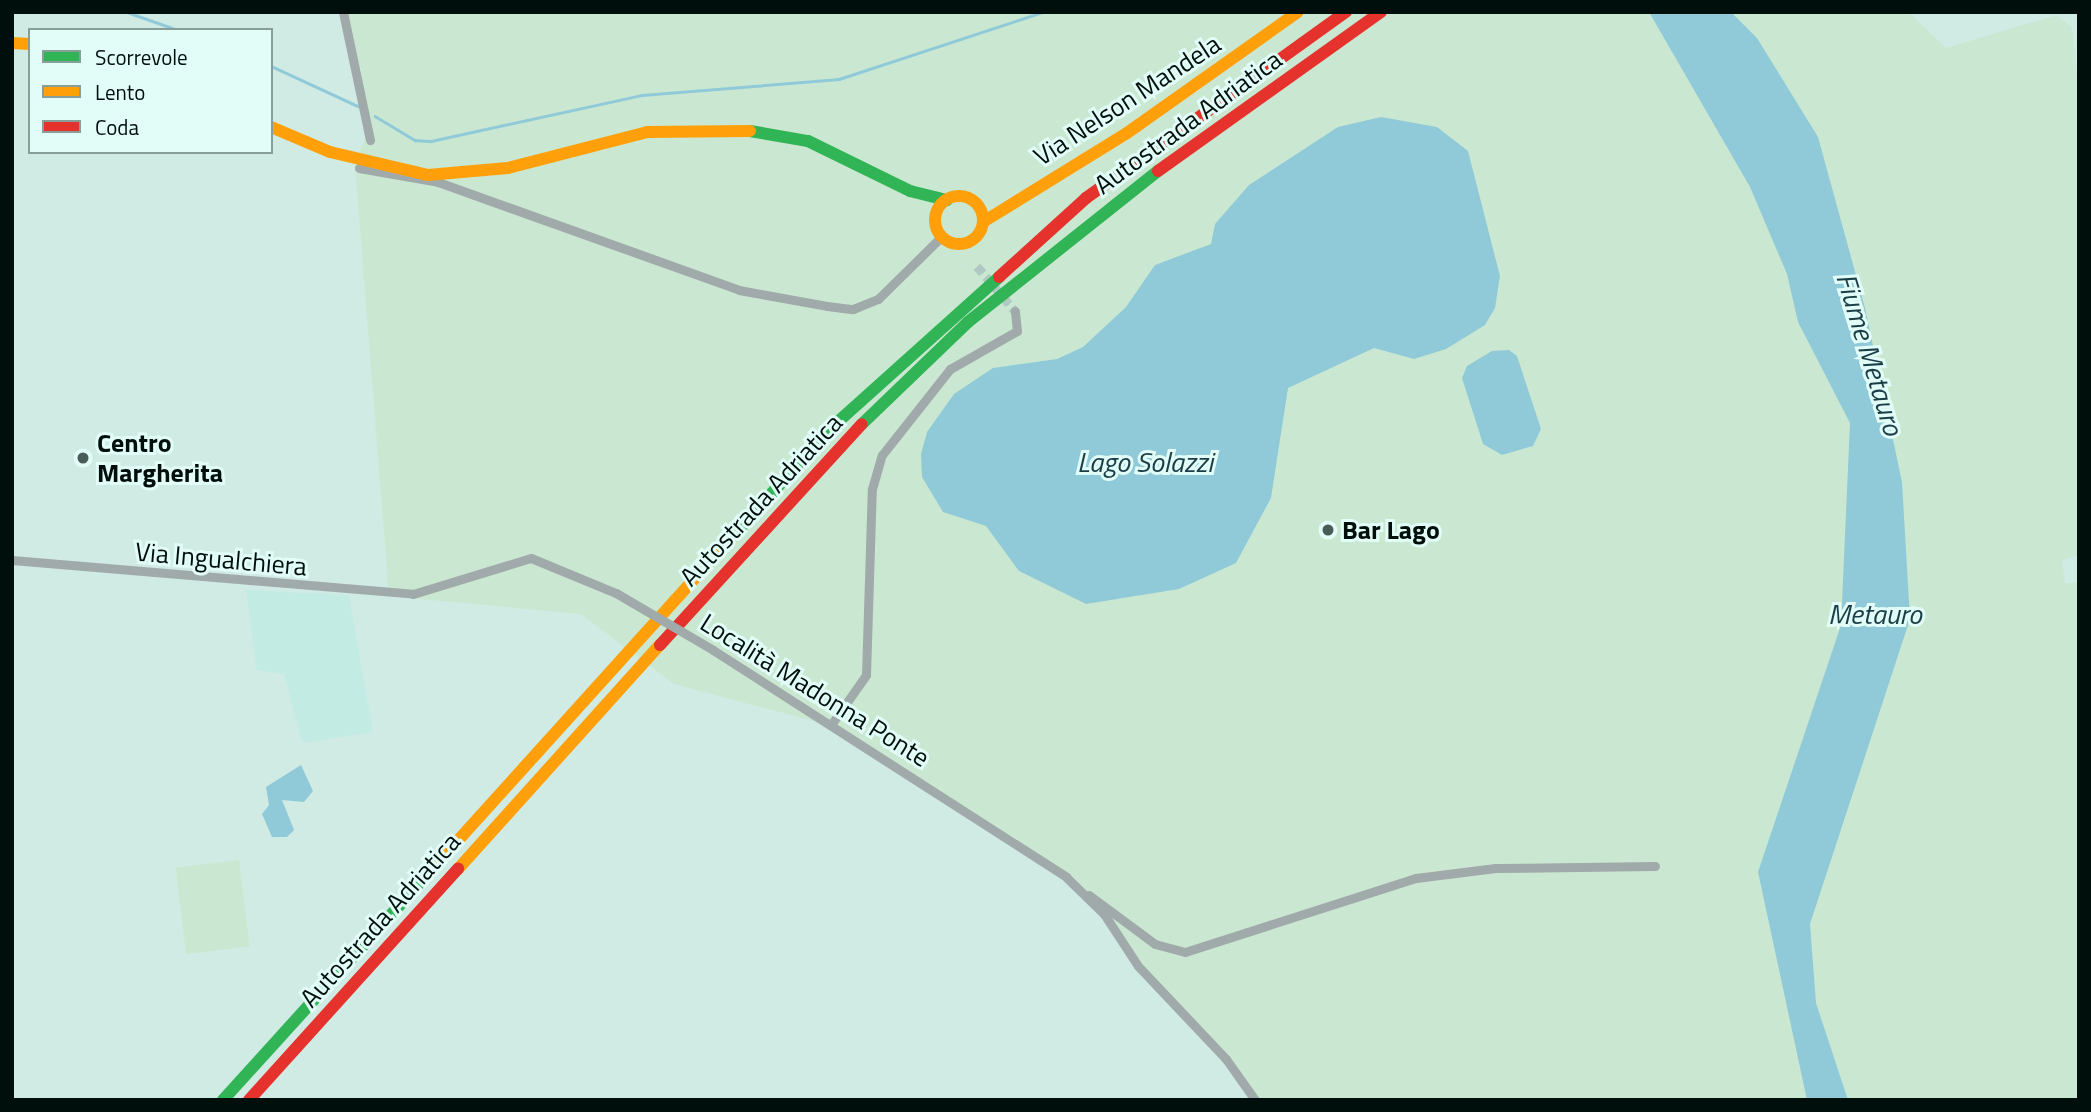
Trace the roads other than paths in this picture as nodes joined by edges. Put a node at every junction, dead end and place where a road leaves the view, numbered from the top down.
1 (342, 12) edge
2 (1298, 12) edge
3 (1346, 12) edge
4 (1381, 12) edge
5 (273, 128) edge
6 (370, 141) dead end
7 (359, 169) dead end
8 (910, 191) junction
9 (1013, 198) junction
10 (947, 200) junction
11 (974, 202) junction
12 (935, 219) junction
13 (983, 222) junction
14 (942, 237) junction
15 (1015, 311) dead end
16 (12, 561) edge
17 (426, 593) joint
18 (833, 722) junction
19 (1655, 866) dead end
20 (1087, 895) junction
21 (223, 1100) edge
22 (249, 1100) edge
23 (1255, 1100) edge

1 - 6 street
2 - 9 main road, Via Nelson Mandela
3 - 21 main road, Autostrada Adriatica
4 - 22 main road, Autostrada Adriatica
5 - 8 main road
7 - 14 street
8 - 10 main road
8 - 12 main road
9 - 11 main road, Via Nelson Mandela
9 - 13 main road, Via Nelson Mandela
10 - 11 main road
10 - 12 main road
11 - 13 main road
12 - 14 main road
13 - 14 main road
15 - 18 street
16 - 17 street, Via Ingualchiera
17 - 18 street, Località Madonna Ponte, bridge
18 - 20 street, Località Madonna Ponte
19 - 20 street, Località Madonna Ponte
20 - 23 street, Località Madonna Ponte

